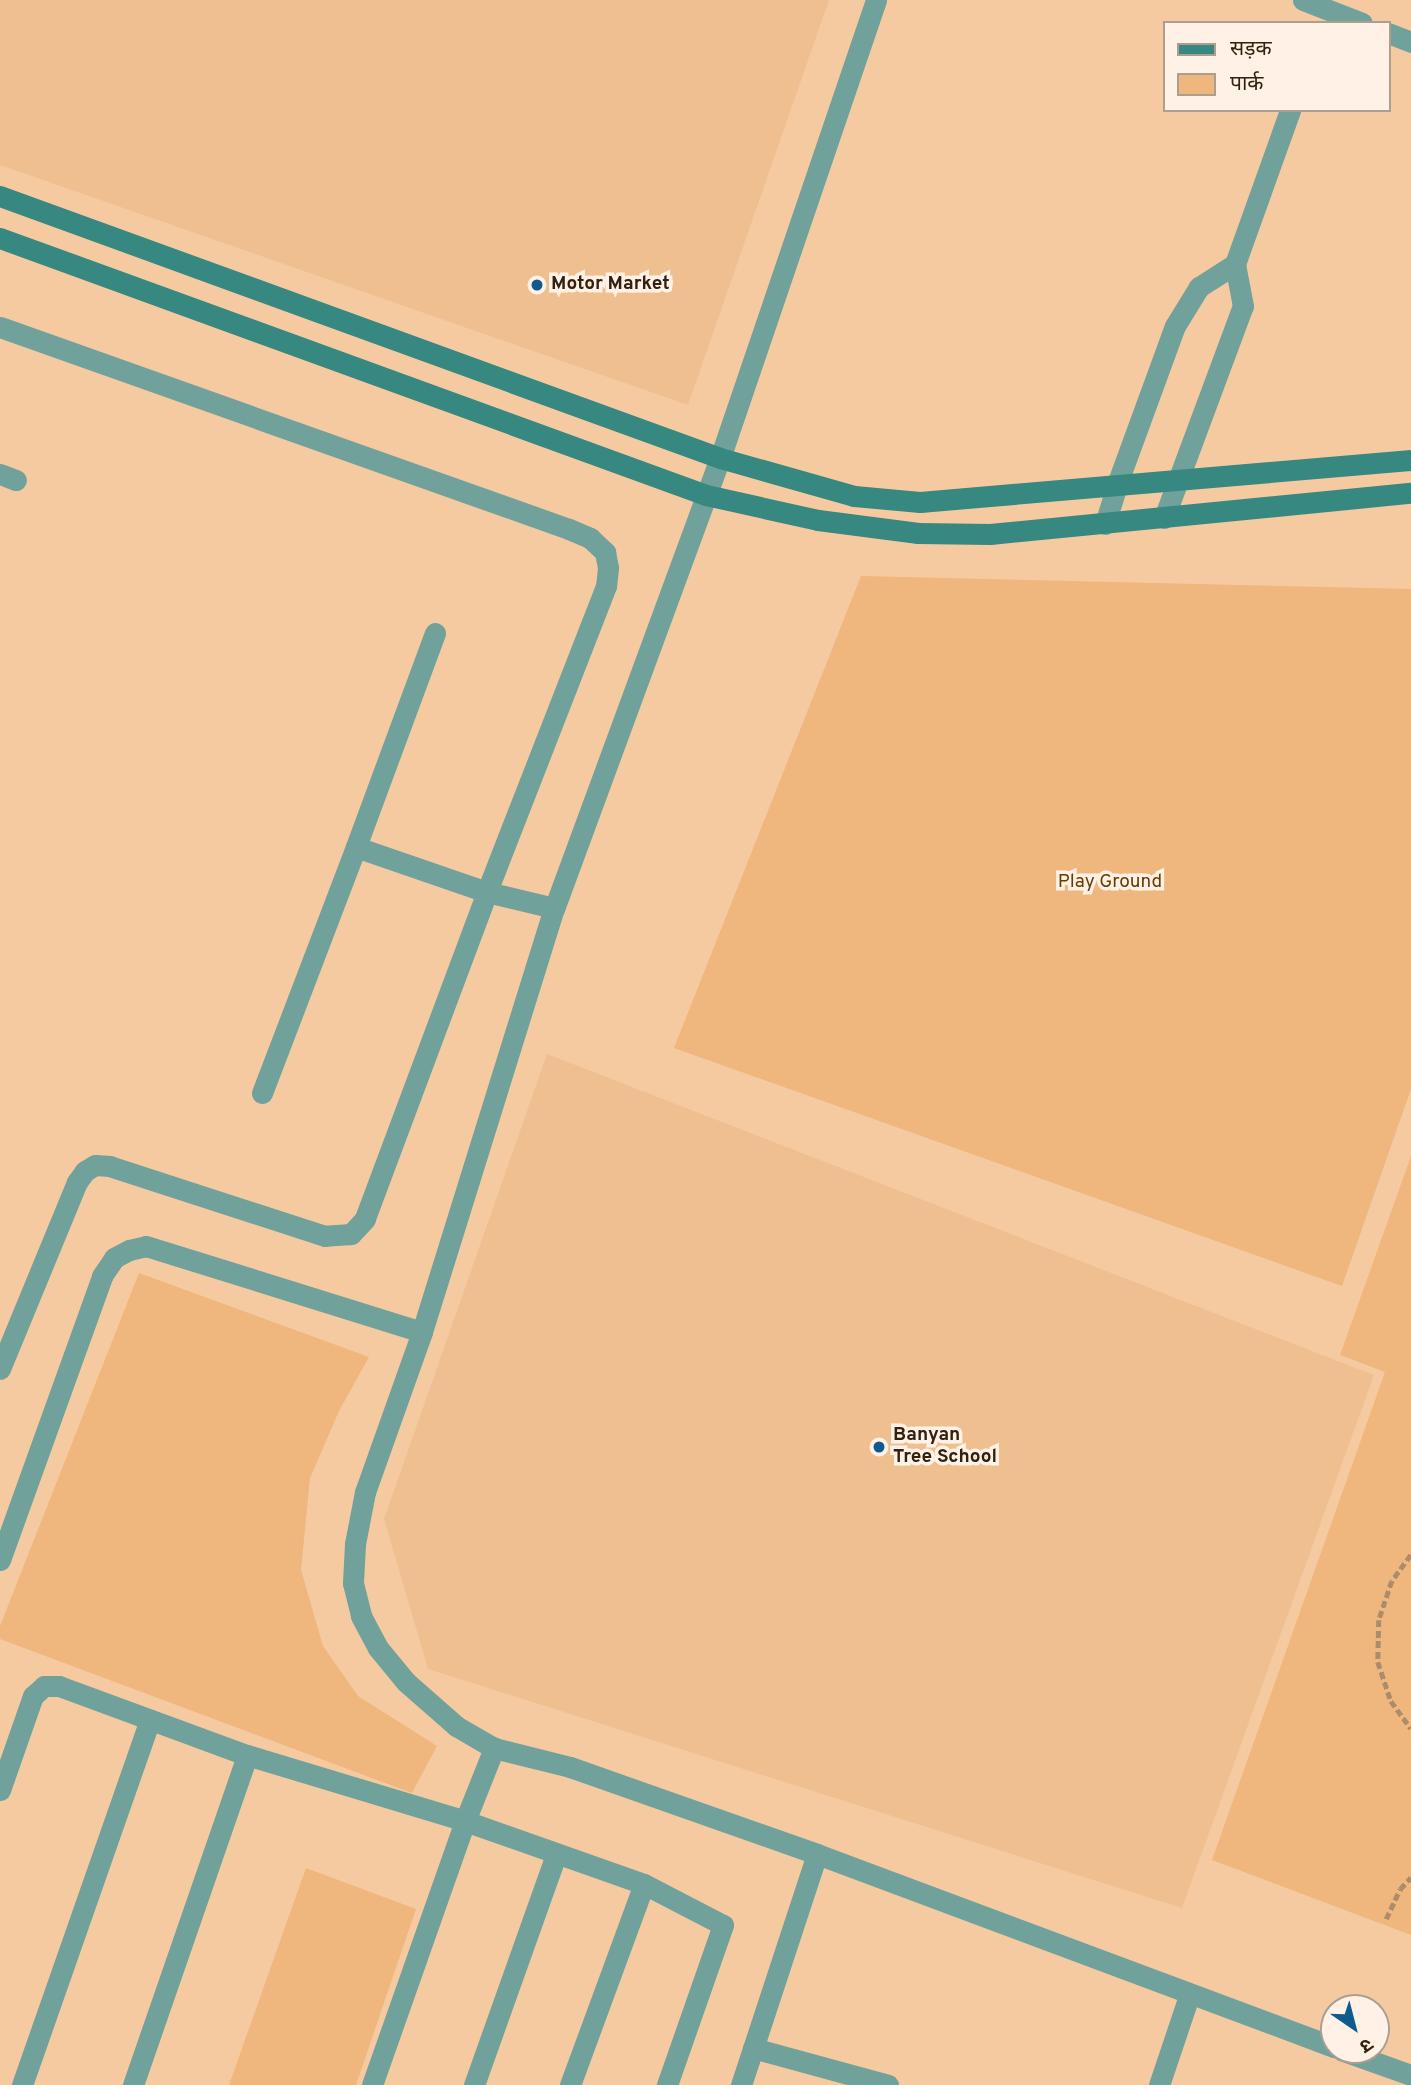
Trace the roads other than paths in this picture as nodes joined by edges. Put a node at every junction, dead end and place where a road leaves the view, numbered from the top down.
1 (876, 0) edge
2 (1315, 10) edge
3 (1355, 21) edge
4 (1390, 34) edge
5 (1411, 42) edge
6 (1289, 112) edge
7 (0, 196) edge
8 (0, 238) edge
9 (1235, 264) junction
10 (247, 286) junction
11 (236, 324) junction
12 (0, 327) edge
13 (720, 458) junction
14 (1411, 460) edge
15 (1175, 482) junction
16 (1116, 487) junction
17 (1411, 493) edge
18 (706, 495) junction
19 (1164, 517) junction
20 (1105, 524) junction
21 (435, 633) dead end
22 (356, 847) junction
23 (486, 892) junction
24 (554, 908) junction
25 (262, 1093) dead end
26 (422, 1332) junction
27 (0, 1368) edge
28 (0, 1560) edge
29 (150, 1720) junction
30 (494, 1748) junction
31 (247, 1755) junction
32 (0, 1790) edge
33 (465, 1821) junction
34 (817, 1854) junction
35 (556, 1855) junction
36 (644, 1884) junction
37 (1189, 1996) junction
38 (1320, 2042) edge
39 (753, 2048) junction
40 (1381, 2064) edge
41 (1411, 2075) edge
42 (22, 2085) edge
43 (133, 2085) edge
44 (372, 2085) edge
45 (474, 2085) edge
46 (570, 2085) edge
47 (667, 2085) edge
48 (741, 2085) edge
49 (888, 2085) edge
50 (1159, 2085) edge

1 - 13 street
2 - 3 street
4 - 5 street
6 - 9 street
7 - 10 street
8 - 11 street
9 - 15 street
9 - 16 street
10 - 11 street
10 - 13 street
11 - 18 street
12 - 23 street
13 - 16 street
13 - 18 street
14 - 15 street
15 - 16 street
15 - 19 street
16 - 20 street
17 - 19 street
18 - 20 street
18 - 24 street
19 - 20 street
21 - 22 street
22 - 23 street
22 - 25 street
23 - 24 street
23 - 27 street
24 - 26 street
26 - 28 street
26 - 30 street
29 - 31 street
29 - 32 street
29 - 42 street
30 - 33 street
30 - 34 street
31 - 33 street
31 - 43 street
33 - 35 street
33 - 44 street
34 - 37 street
34 - 39 street
35 - 36 street
35 - 45 street
36 - 46 street
36 - 47 street
37 - 38 street
37 - 50 street
39 - 48 street
39 - 49 street
40 - 41 street

